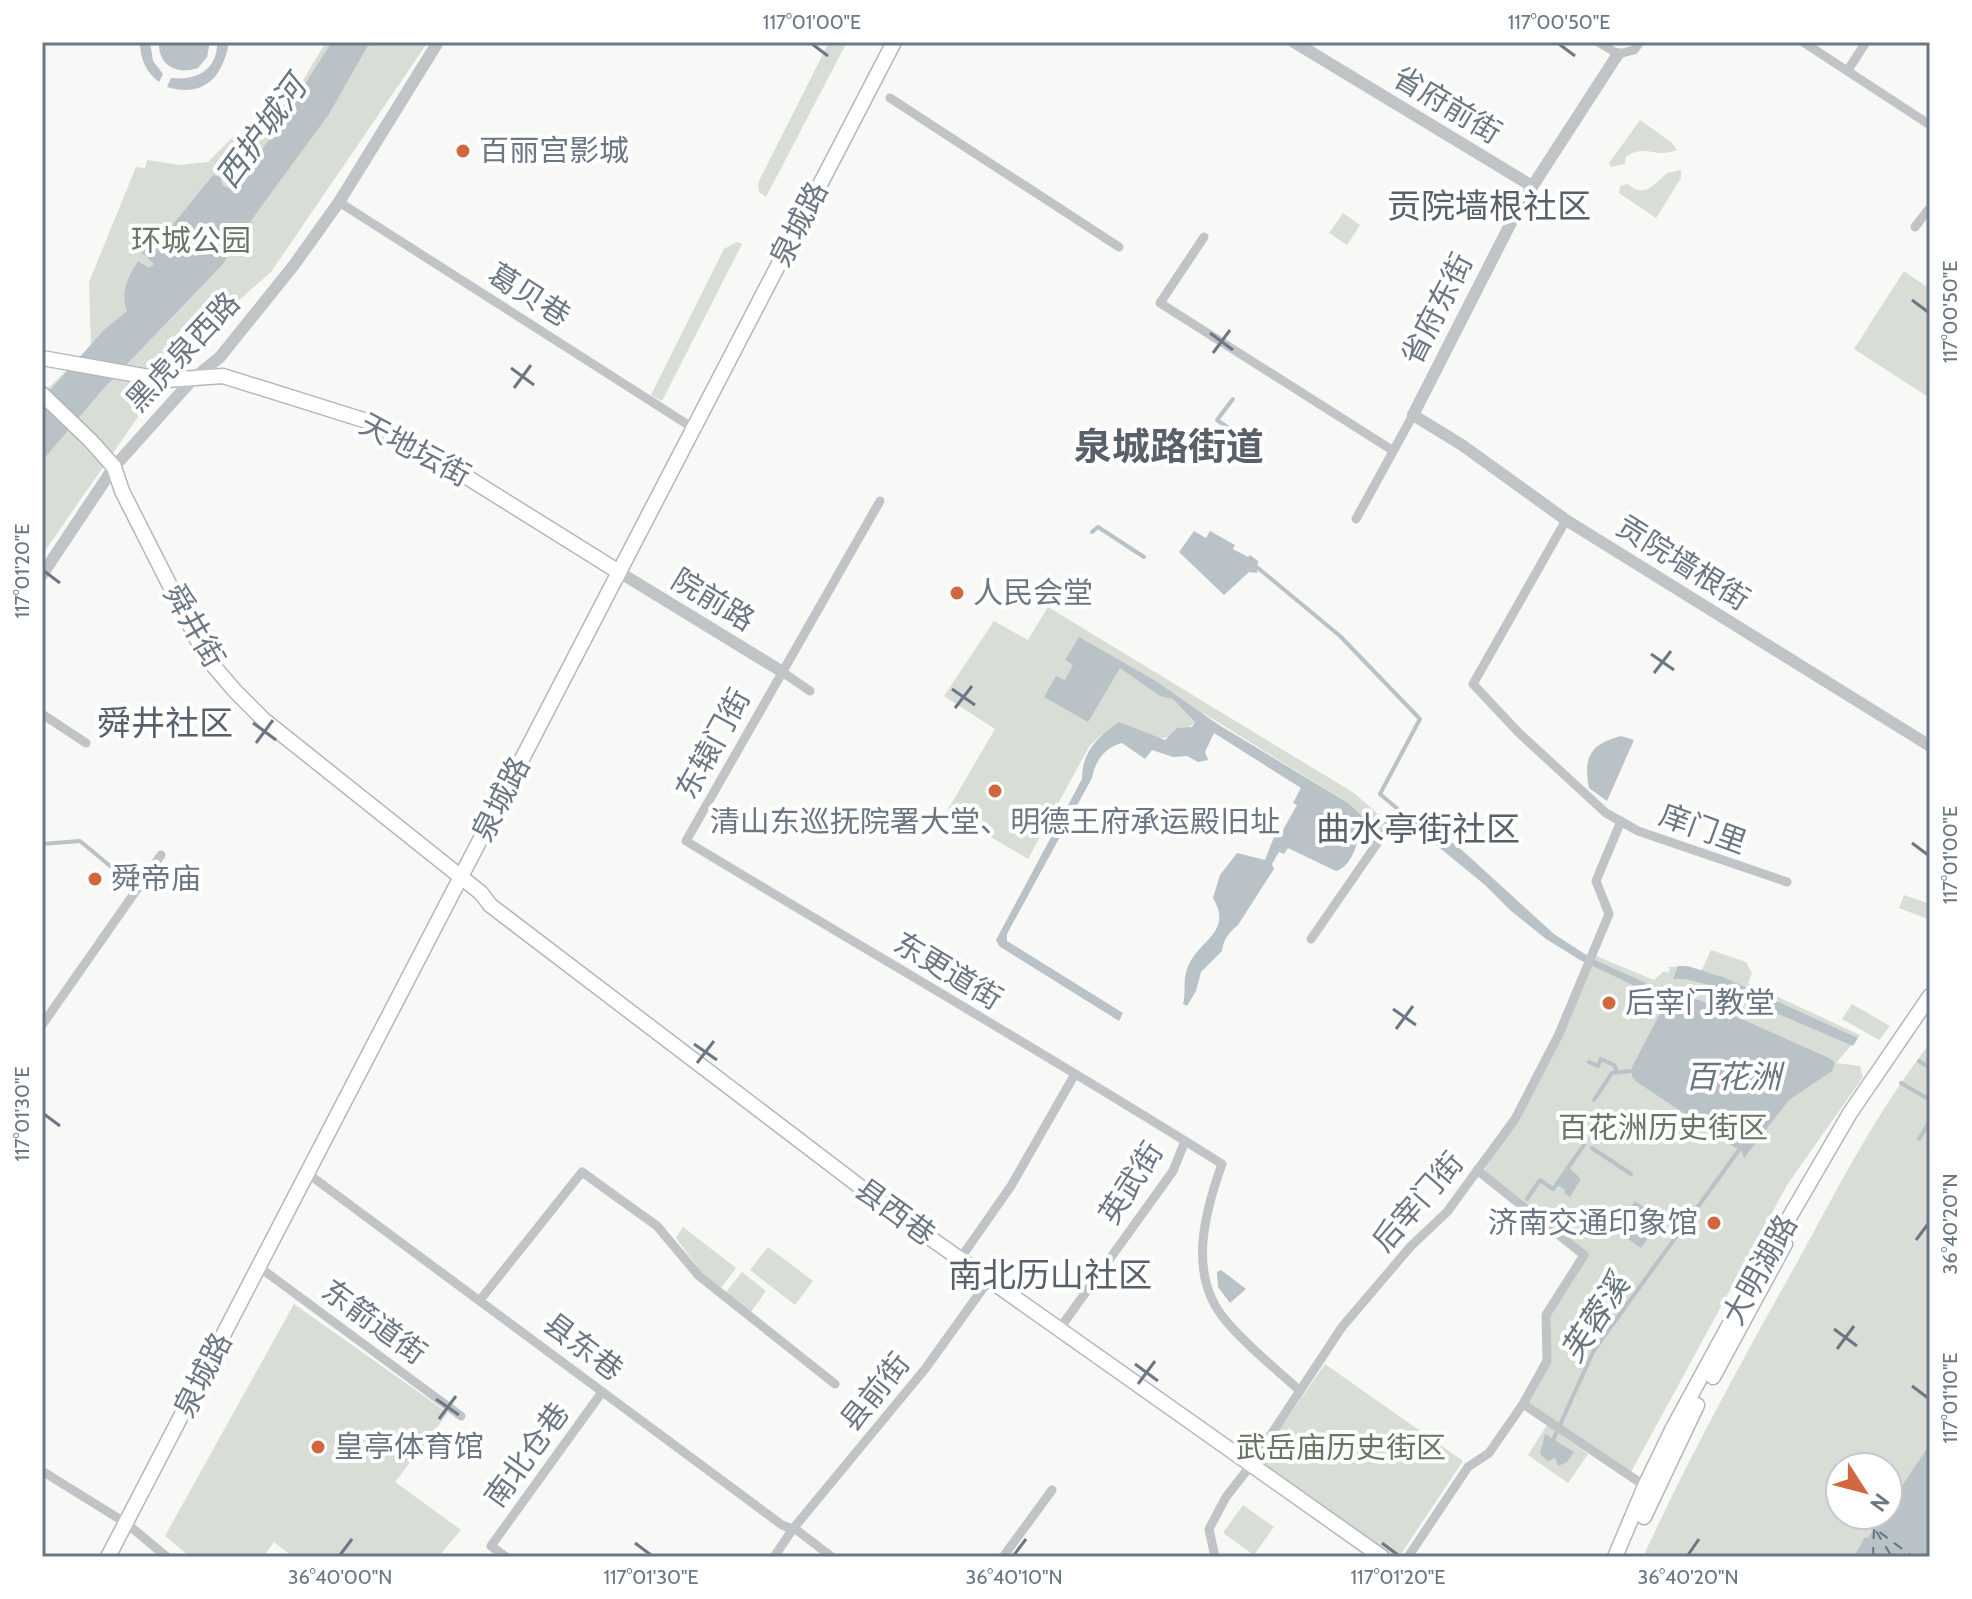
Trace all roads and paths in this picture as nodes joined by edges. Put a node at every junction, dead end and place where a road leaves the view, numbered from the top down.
1 (438, 42) edge
2 (894, 42) edge
3 (1294, 42) edge
4 (1598, 42) edge
5 (1640, 42) edge
6 (1803, 42) edge
7 (1866, 42) edge
8 (1618, 54) junction
9 (1848, 70) junction
10 (890, 98) dead end
11 (1930, 125) edge
12 (1532, 186) junction
13 (339, 202) junction
14 (1930, 211) edge
15 (1915, 227) dead end
16 (1204, 237) dead end
17 (1119, 247) dead end
18 (42, 358) edge
19 (192, 380) junction
20 (42, 394) edge
21 (1413, 415) junction
22 (693, 428) junction
23 (1392, 450) junction
24 (114, 467) junction
25 (880, 501) dead end
26 (1356, 519) dead end
27 (1566, 520) junction
28 (619, 572) junction
29 (42, 575) edge
30 (781, 671) junction
31 (810, 691) dead end
32 (42, 714) edge
33 (86, 743) dead end
34 (1930, 746) edge
35 (1394, 819) dead end
36 (1621, 821) junction
37 (686, 841) joint
38 (161, 855) dead end
39 (460, 877) junction
40 (1787, 882) dead end
41 (1311, 939) dead end
42 (1930, 996) edge
43 (1930, 1010) edge
44 (42, 1025) edge
45 (1075, 1074) junction
46 (1185, 1141) junction
47 (1477, 1170) junction
48 (307, 1173) junction
49 (960, 1259) junction
50 (259, 1267) junction
51 (989, 1280) junction
52 (480, 1300) junction
53 (1060, 1328) junction
54 (835, 1384) dead end
55 (1299, 1390) junction
56 (602, 1392) junction
57 (1523, 1404) junction
58 (461, 1416) dead end
59 (1251, 1465) junction
60 (42, 1471) edge
61 (1645, 1486) junction
62 (1052, 1490) dead end
63 (126, 1523) junction
64 (792, 1530) junction
65 (108, 1557) edge
66 (167, 1557) edge
67 (506, 1557) edge
68 (774, 1557) edge
69 (832, 1557) edge
70 (1003, 1557) edge
71 (1215, 1557) edge
72 (1382, 1557) edge
73 (1408, 1557) edge
74 (1615, 1557) edge
75 (1625, 1557) edge

1 - 13 street, 黑虎泉西路
2 - 22 main road, 泉城路
3 - 12 street, 省府前街
4 - 8 street
5 - 8 street
6 - 9 street
7 - 9 street
8 - 12 street, 省府东街
9 - 11 street
10 - 17 street
12 - 21 street, 省府东街
13 - 19 street, 黑虎泉西路
13 - 22 street, 葛贝巷
14 - 15 street
16 - 23 street
18 - 19 main road, 天地坛街
19 - 24 street, 黑虎泉西路
19 - 28 main road, 天地坛街
20 - 24 main road, 舜井街
21 - 23 street
21 - 27 street, 贡院墙根街
22 - 28 main road, 泉城路
23 - 26 street
24 - 29 street, 黑虎泉西路
24 - 39 main road, 舜井街
25 - 30 street, 东辕门街
27 - 34 street, 贡院墙根街
27 - 36 street, 庠门里
28 - 30 street, 院前路
28 - 39 main road, 泉城路
30 - 31 street
30 - 37 street, 东辕门街
32 - 33 street
35 - 41 street
36 - 40 street, 庠门里
36 - 47 street, 后宰门街
37 - 45 street, 东更道街
38 - 44 street
39 - 48 main road, 泉城路
39 - 49 main road, 县西巷
42 - 61 main road, 大明湖路
43 - 75 main road, 大明湖路
45 - 46 street, 东更道街
45 - 49 street
46 - 53 street, 英武街
46 - 55 street, 东更道街
47 - 55 street, 后宰门街
47 - 57 street
48 - 50 main road, 泉城路
48 - 52 street, 县东巷
49 - 51 main road, 县西巷
50 - 58 street, 东箭道街
50 - 63 main road, 泉城路
51 - 53 main road, 县西巷
51 - 64 street, 县前街
52 - 54 street
52 - 56 street, 县东巷
53 - 59 main road, 县西巷
55 - 59 street, 后宰门街
56 - 64 street, 县东巷
56 - 67 street, 南北仓巷
57 - 61 street
57 - 73 street
59 - 71 street, 后宰门街
59 - 72 main road, 县西巷
60 - 63 street
61 - 74 main road, 大明湖路
62 - 70 street
63 - 65 main road, 泉城路
63 - 66 street
64 - 68 street, 县前街
64 - 69 street, 县东巷

